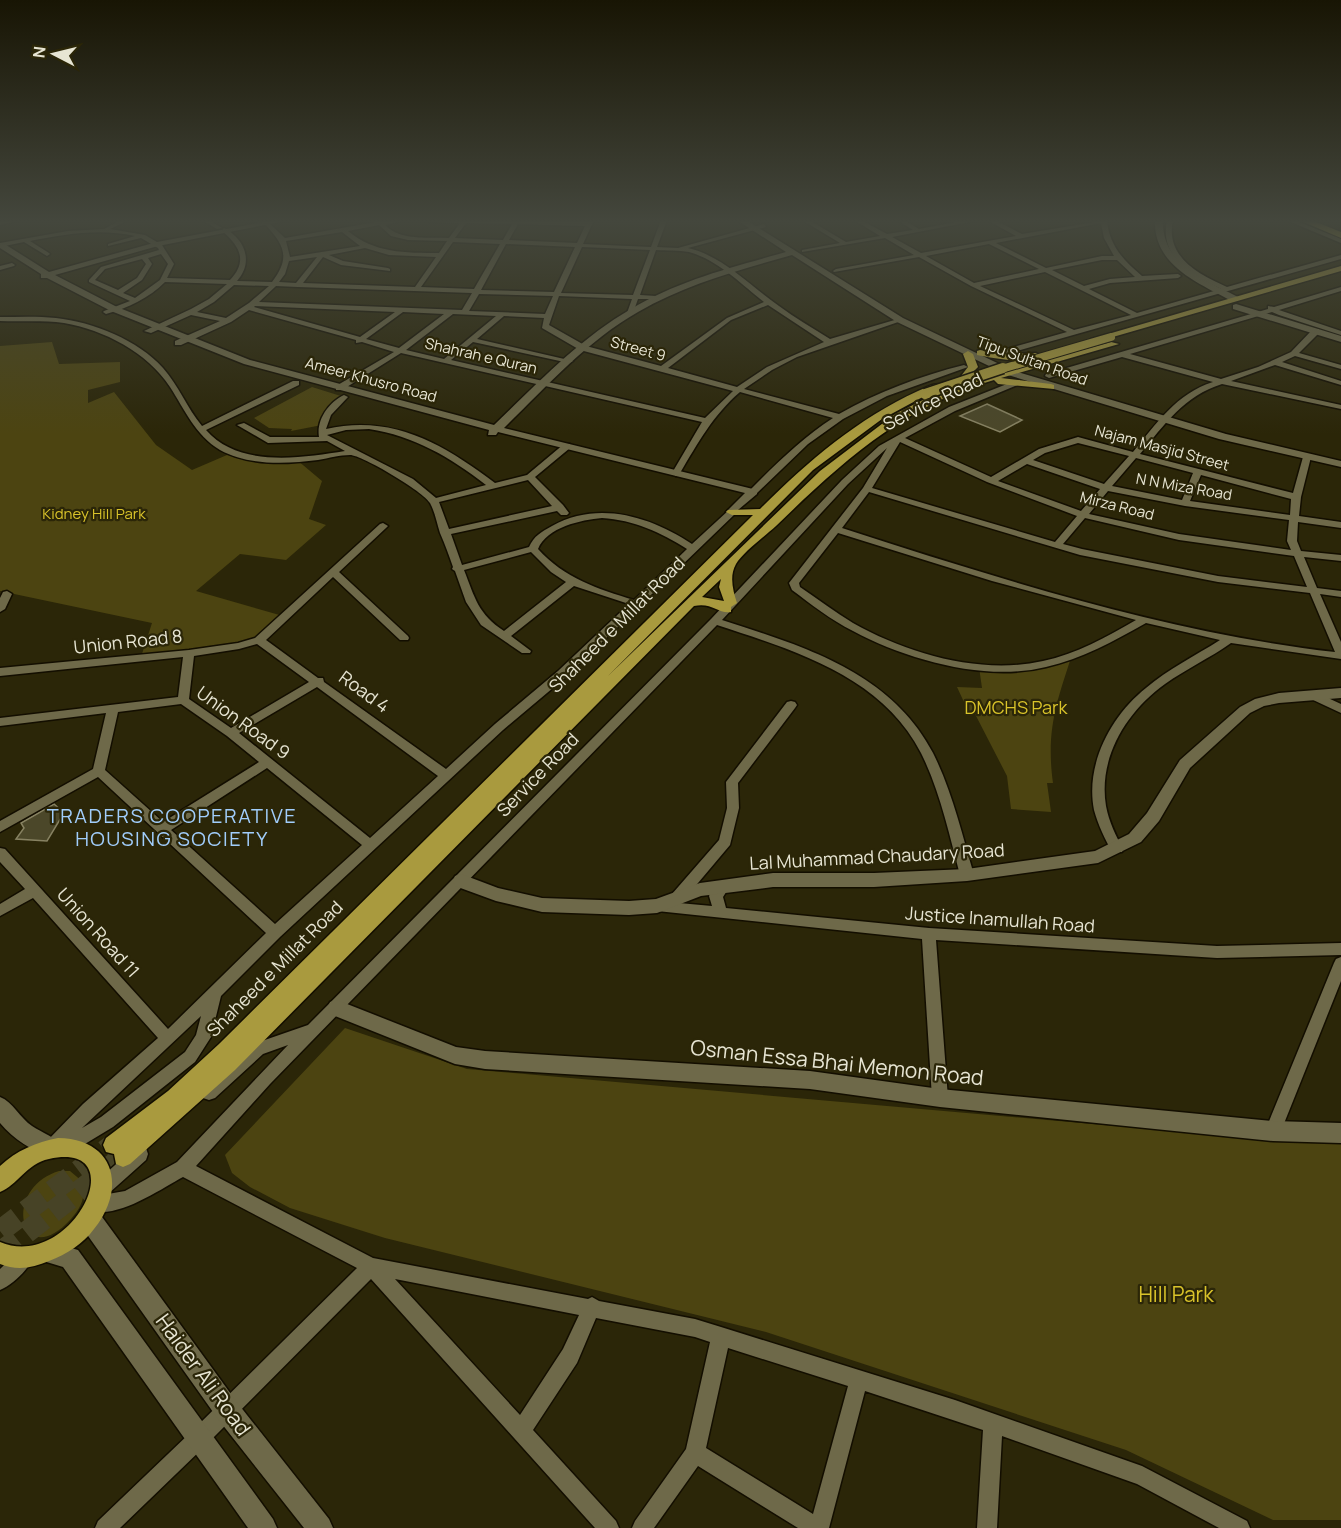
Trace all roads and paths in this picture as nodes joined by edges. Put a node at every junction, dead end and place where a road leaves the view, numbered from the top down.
1 (70, 291) edge
2 (114, 291) edge
3 (147, 291) edge
4 (222, 291) edge
5 (266, 291) edge
6 (478, 291) edge
7 (484, 291) edge
8 (559, 291) edge
9 (638, 291) edge
10 (674, 291) edge
11 (756, 291) edge
12 (854, 291) edge
13 (868, 291) edge
14 (986, 291) edge
15 (1091, 291) edge
16 (1242, 291) edge
17 (1274, 291) edge
18 (1281, 291) edge
19 (1313, 291) edge
20 (1332, 291) edge
21 (1221, 292) junction
22 (118, 293) joint
23 (557, 295) junction
24 (636, 298) junction
25 (656, 298) junction
26 (134, 300) junction
27 (1246, 301) junction
28 (769, 302) junction
29 (1224, 303) junction
30 (1176, 305) junction
31 (253, 306) junction
32 (1265, 309) junction
33 (402, 310) junction
34 (110, 311) junction
35 (451, 312) junction
36 (465, 312) junction
37 (191, 313) junction
38 (630, 313) junction
39 (1196, 314) junction
40 (501, 315) junction
41 (1137, 315) junction
42 (547, 316) junction
43 (0, 319) edge
44 (900, 320) junction
45 (229, 321) junction
46 (153, 330) junction
47 (1316, 331) junction
48 (1074, 333) junction
49 (1341, 335) edge
50 (473, 340) junction
51 (183, 341) junction
52 (359, 341) junction
53 (828, 341) junction
54 (1049, 341) junction
55 (583, 348) junction
56 (1064, 348) junction
57 (400, 351) junction
58 (1006, 352) dead end
59 (980, 353) junction
60 (1084, 353) junction
61 (968, 354) junction
62 (1120, 354) junction
63 (1294, 354) junction
64 (569, 361) junction
65 (1036, 361) junction
66 (1057, 361) junction
67 (1098, 361) junction
68 (445, 362) junction
69 (1276, 363) junction
70 (1341, 367) edge
71 (662, 369) junction
72 (1008, 370) junction
73 (965, 372) junction
74 (934, 375) junction
75 (1051, 381) junction
76 (1220, 381) junction
77 (946, 382) junction
78 (296, 383) junction
79 (1341, 383) edge
80 (542, 384) junction
81 (957, 389) junction
82 (738, 390) junction
83 (342, 393) junction
84 (928, 395) junction
85 (975, 398) junction
86 (1341, 407) edge
87 (840, 417) junction
88 (1164, 418) junction
89 (707, 421) junction
90 (241, 425) dead end
91 (202, 429) junction
92 (493, 432) junction
93 (324, 436) junction
94 (898, 438) junction
95 (564, 450) junction
96 (351, 452) junction
97 (1134, 454) junction
98 (1306, 457) junction
99 (1341, 458) edge
100 (1025, 460) junction
101 (1341, 464) edge
102 (1198, 471) junction
103 (824, 472) junction
104 (676, 473) junction
105 (530, 477) junction
106 (993, 480) junction
107 (792, 483) junction
108 (493, 486) junction
109 (1106, 488) junction
110 (867, 489) junction
111 (749, 496) junction
112 (1296, 497) junction
113 (434, 501) junction
114 (1185, 503) junction
115 (560, 507) junction
116 (732, 512) junction
117 (762, 512) junction
118 (1083, 514) junction
119 (1292, 520) junction
120 (569, 521) junction
121 (1341, 525) edge
122 (383, 526) dead end
123 (746, 527) junction
124 (835, 529) junction
125 (445, 533) junction
126 (1057, 545) junction
127 (533, 549) junction
128 (693, 549) junction
129 (1296, 554) junction
130 (1341, 558) edge
131 (732, 561) junction
132 (457, 568) junction
133 (333, 572) junction
134 (572, 582) junction
135 (1312, 590) junction
136 (8, 594) dead end
137 (1341, 594) edge
138 (635, 603) junction
139 (689, 603) junction
140 (729, 606) junction
141 (0, 609) edge
142 (1144, 620) junction
143 (715, 621) junction
144 (504, 636) junction
145 (404, 638) dead end
146 (259, 640) junction
147 (1227, 641) junction
148 (526, 651) dead end
149 (189, 652) junction
150 (1341, 655) edge
151 (0, 672) edge
152 (320, 681) junction
153 (1341, 693) edge
154 (1315, 696) junction
155 (183, 700) junction
156 (791, 705) dead end
157 (114, 708) junction
158 (1341, 710) edge
159 (0, 722) edge
160 (231, 733) junction
161 (267, 762) junction
162 (99, 771) junction
163 (446, 775) junction
164 (0, 827) edge
165 (164, 828) junction
166 (370, 845) junction
167 (1117, 849) junction
168 (0, 853) edge
169 (967, 875) junction
170 (461, 881) junction
171 (723, 886) junction
172 (35, 890) junction
173 (677, 898) junction
174 (657, 906) junction
175 (0, 911) edge
176 (720, 911) junction
177 (275, 933) junction
178 (929, 934) junction
179 (1341, 949) edge
180 (1341, 963) edge
181 (215, 991) junction
182 (337, 1008) junction
183 (314, 1030) junction
184 (168, 1039) junction
185 (940, 1098) junction
186 (0, 1106) edge
187 (1273, 1131) junction
188 (1341, 1134) edge
189 (113, 1145) tunnel mouth
190 (58, 1148) junction
191 (123, 1157) tunnel mouth
192 (183, 1168) junction
193 (0, 1182) edge
194 (96, 1204) junction
195 (48, 1252) junction
196 (7, 1256) edge
197 (371, 1266) junction
198 (0, 1281) edge
199 (592, 1306) junction
200 (721, 1336) junction
201 (860, 1380) junction
202 (227, 1410) junction
203 (993, 1424) junction
204 (522, 1430) junction
205 (198, 1439) junction
206 (694, 1453) junction
207 (105, 1528) edge
208 (264, 1528) edge
209 (320, 1528) edge
210 (609, 1528) edge
211 (642, 1528) edge
212 (818, 1528) edge
213 (987, 1528) edge
214 (1240, 1528) edge

1 - 34 main road, Ameer Khusro Road
2 - 22 street
3 - 26 street
4 - 37 street
5 - 31 street
6 - 36 street
7 - 23 street
8 - 23 street
9 - 24 street
10 - 25 main road
11 - 28 street
12 - 44 main road, Tipu Sultan Road
13 - 59 main road, Tipu Sultan Road
14 - 48 street
15 - 41 street
16 - 27 street
17 - 27 main road
18 - 27 main road
19 - 32 street
20 - 32 street
21 - 27 main road
21 - 29 main road
21 - 30 street
22 - 26 street
23 - 24 street
23 - 42 street
24 - 25 street
24 - 38 street
25 - 38 main road
26 - 34 street
27 - 29 main road, Shaheed e Millat Road
27 - 32 main road
27 - 32 main road
27 - 39 main road, Shaheed e Millat Road
28 - 53 street
28 - 71 street
29 - 39 main road, Shaheed e Millat Road
30 - 39 street
30 - 41 street
31 - 33 street
31 - 45 street
31 - 52 street, Shahrah e Quran
32 - 47 main road
32 - 49 main road
32 - 62 street
33 - 35 street
33 - 52 street
34 - 46 main road, Ameer Khusro Road
35 - 36 street
35 - 57 street
36 - 40 street
37 - 45 street
37 - 46 street
38 - 55 main road
39 - 56 main road, Shaheed e Millat Road
39 - 60 main road, Shaheed e Millat Road
39 - 84 main road, bridge
40 - 42 street
40 - 50 street
41 - 48 street
42 - 55 street, Street 9
43 - 91 street
44 - 53 street
44 - 61 main road, Tipu Sultan Road
45 - 51 street
46 - 51 main road, Ameer Khusro Road
47 - 49 main road
47 - 63 street
48 - 54 street
50 - 64 street
50 - 68 street
51 - 78 main road, Ameer Khusro Road
51 - 83 main road, Ameer Khusro Road
52 - 57 street, Shahrah e Quran
53 - 82 street
54 - 56 street
54 - 58 street
55 - 64 main road
55 - 71 street, Street 9
56 - 65 main road, Shaheed e Millat Road
57 - 68 street, Shahrah e Quran
57 - 83 street
59 - 65 main road
59 - 72 main road, Tipu Sultan Road
60 - 66 main road, Shaheed e Millat Road
60 - 67 street
61 - 72 main road, Tipu Sultan Road
61 - 73 main road
62 - 67 street
62 - 76 street
63 - 69 street
63 - 70 street
64 - 80 main road
65 - 66 main road, Shaheed e Millat Road
65 - 72 main road, Shaheed e Millat Road
66 - 75 main road
67 - 75 street
68 - 80 street, Shahrah e Quran
69 - 76 street
69 - 79 street
71 - 82 street, Street 9
72 - 73 main road, Shaheed e Millat Road
72 - 75 main road, Tipu Sultan Road
72 - 81 main road, Shaheed e Millat Road
72 - 85 street, Service Road
73 - 74 street
73 - 77 main road, Shaheed e Millat Road
74 - 77 street
74 - 87 street
75 - 88 main road, Tipu Sultan Road
76 - 86 street
76 - 88 street
77 - 107 main road, Shaheed e Millat Road
78 - 83 main road, Ameer Khusro Road
78 - 91 street
80 - 89 street, Shahrah e Quran
80 - 92 main road
81 - 85 street
81 - 103 main road, Shaheed e Millat Road
82 - 87 street, Street 9
82 - 89 street
83 - 92 main road, Ameer Khusro Road
83 - 93 street
84 - 103 main road
84 - 107 main road
85 - 94 street, Service Road
87 - 111 street
88 - 97 street
88 - 98 main road, Tipu Sultan Road
88 - 99 main road, Tipu Sultan Road
89 - 104 street
90 - 93 street
91 - 96 street
92 - 95 main road, Ameer Khusro Road
93 - 96 street
93 - 108 street
94 - 106 street, Mirza Road
94 - 110 street
94 - 140 street, Service Road
95 - 104 main road, Ameer Khusro Road
95 - 105 street
95 - 111 main road, Ameer Khusro Road
96 - 113 street
97 - 100 street, Najam Masjid Street
97 - 102 street, Najam Masjid Street
97 - 109 street
98 - 101 main road, Tipu Sultan Road
98 - 112 street
100 - 106 street, Najam Masjid Street
100 - 109 street, N N Miza Road
102 - 112 street, Najam Masjid Street
102 - 114 street
103 - 131 main road, Shaheed e Millat Road
104 - 111 main road, Ameer Khusro Road
105 - 108 street
105 - 115 street
106 - 118 street, Mirza Road
107 - 117 main road, Shaheed e Millat Road
108 - 113 street
109 - 114 street, N N Miza Road
109 - 118 street
110 - 124 street
110 - 126 street
111 - 116 main road
112 - 119 street
113 - 125 street
114 - 119 street, N N Miza Road
115 - 120 street
115 - 125 street
116 - 117 main road
116 - 123 main road
116 - 128 street
117 - 123 main road, Shaheed e Millat Road
118 - 126 street
118 - 129 street, Mirza Road
119 - 121 street, N N Miza Road
119 - 129 street
120 - 127 street
120 - 128 street
122 - 133 street
123 - 189 main road, Shaheed e Millat Road
124 - 142 street
124 - 142 street
125 - 132 street
126 - 135 street
127 - 132 street
127 - 134 street
128 - 138 street
129 - 130 street, Mirza Road
129 - 135 street
131 - 139 main road, Shaheed e Millat Road
131 - 140 main road
132 - 144 street
133 - 145 street
133 - 146 street
134 - 138 street
134 - 144 street
135 - 137 street
135 - 150 street
136 - 141 street
138 - 163 street
139 - 140 main road
139 - 191 main road, Shaheed e Millat Road
140 - 143 street, Service Road
142 - 147 street
143 - 169 street
143 - 170 street, Service Road
144 - 148 street
146 - 149 street, Union Road 8
146 - 152 street, Road 4
147 - 150 street
147 - 167 street
149 - 151 street, Union Road 8
149 - 155 street
152 - 160 street
152 - 163 street, Road 4
153 - 154 main road, Lal Muhammad Chaudary Road
154 - 158 street
154 - 167 main road, Lal Muhammad Chaudary Road
155 - 157 street, Union Road 9
155 - 160 street, Union Road 9
156 - 173 street
157 - 159 street, Union Road 9
157 - 162 street
160 - 161 street, Union Road 9
161 - 165 street
161 - 166 street, Union Road 9
162 - 164 street
162 - 165 street
163 - 166 street
165 - 177 street
166 - 177 street
167 - 169 main road, Lal Muhammad Chaudary Road
168 - 172 street, Union Road 11
169 - 171 main road, Lal Muhammad Chaudary Road
170 - 174 main road, Lal Muhammad Chaudary Road
170 - 182 street, Service Road
171 - 173 main road, Lal Muhammad Chaudary Road
171 - 176 street
172 - 175 street
172 - 184 street, Union Road 11
173 - 174 main road, Lal Muhammad Chaudary Road
174 - 176 street, Justice Inamullah Road
176 - 178 street, Justice Inamullah Road
177 - 181 street
178 - 179 street, Justice Inamullah Road
178 - 185 street
180 - 187 street
181 - 184 street
181 - 190 street
182 - 183 street, Service Road
182 - 185 main road, Osman Essa Bhai Memon Road
183 - 192 street, Service Road
183 - 194 street
184 - 190 street
185 - 187 main road, Osman Essa Bhai Memon Road
186 - 190 main road
187 - 188 main road, Osman Essa Bhai Memon Road
190 - 193 main road
190 - 194 main road
192 - 194 street, Service Road
192 - 197 street
194 - 195 main road
194 - 202 main road, Haider Ali Road
195 - 196 main road
195 - 205 main road
196 - 198 street
197 - 199 street
197 - 202 street
197 - 204 street
199 - 200 street
199 - 204 street
200 - 201 street
200 - 206 street
201 - 203 street
201 - 212 street
202 - 205 street
202 - 209 main road, Haider Ali Road
203 - 213 street
203 - 214 street
204 - 210 street
205 - 207 street
205 - 208 main road
206 - 211 street
206 - 212 street

